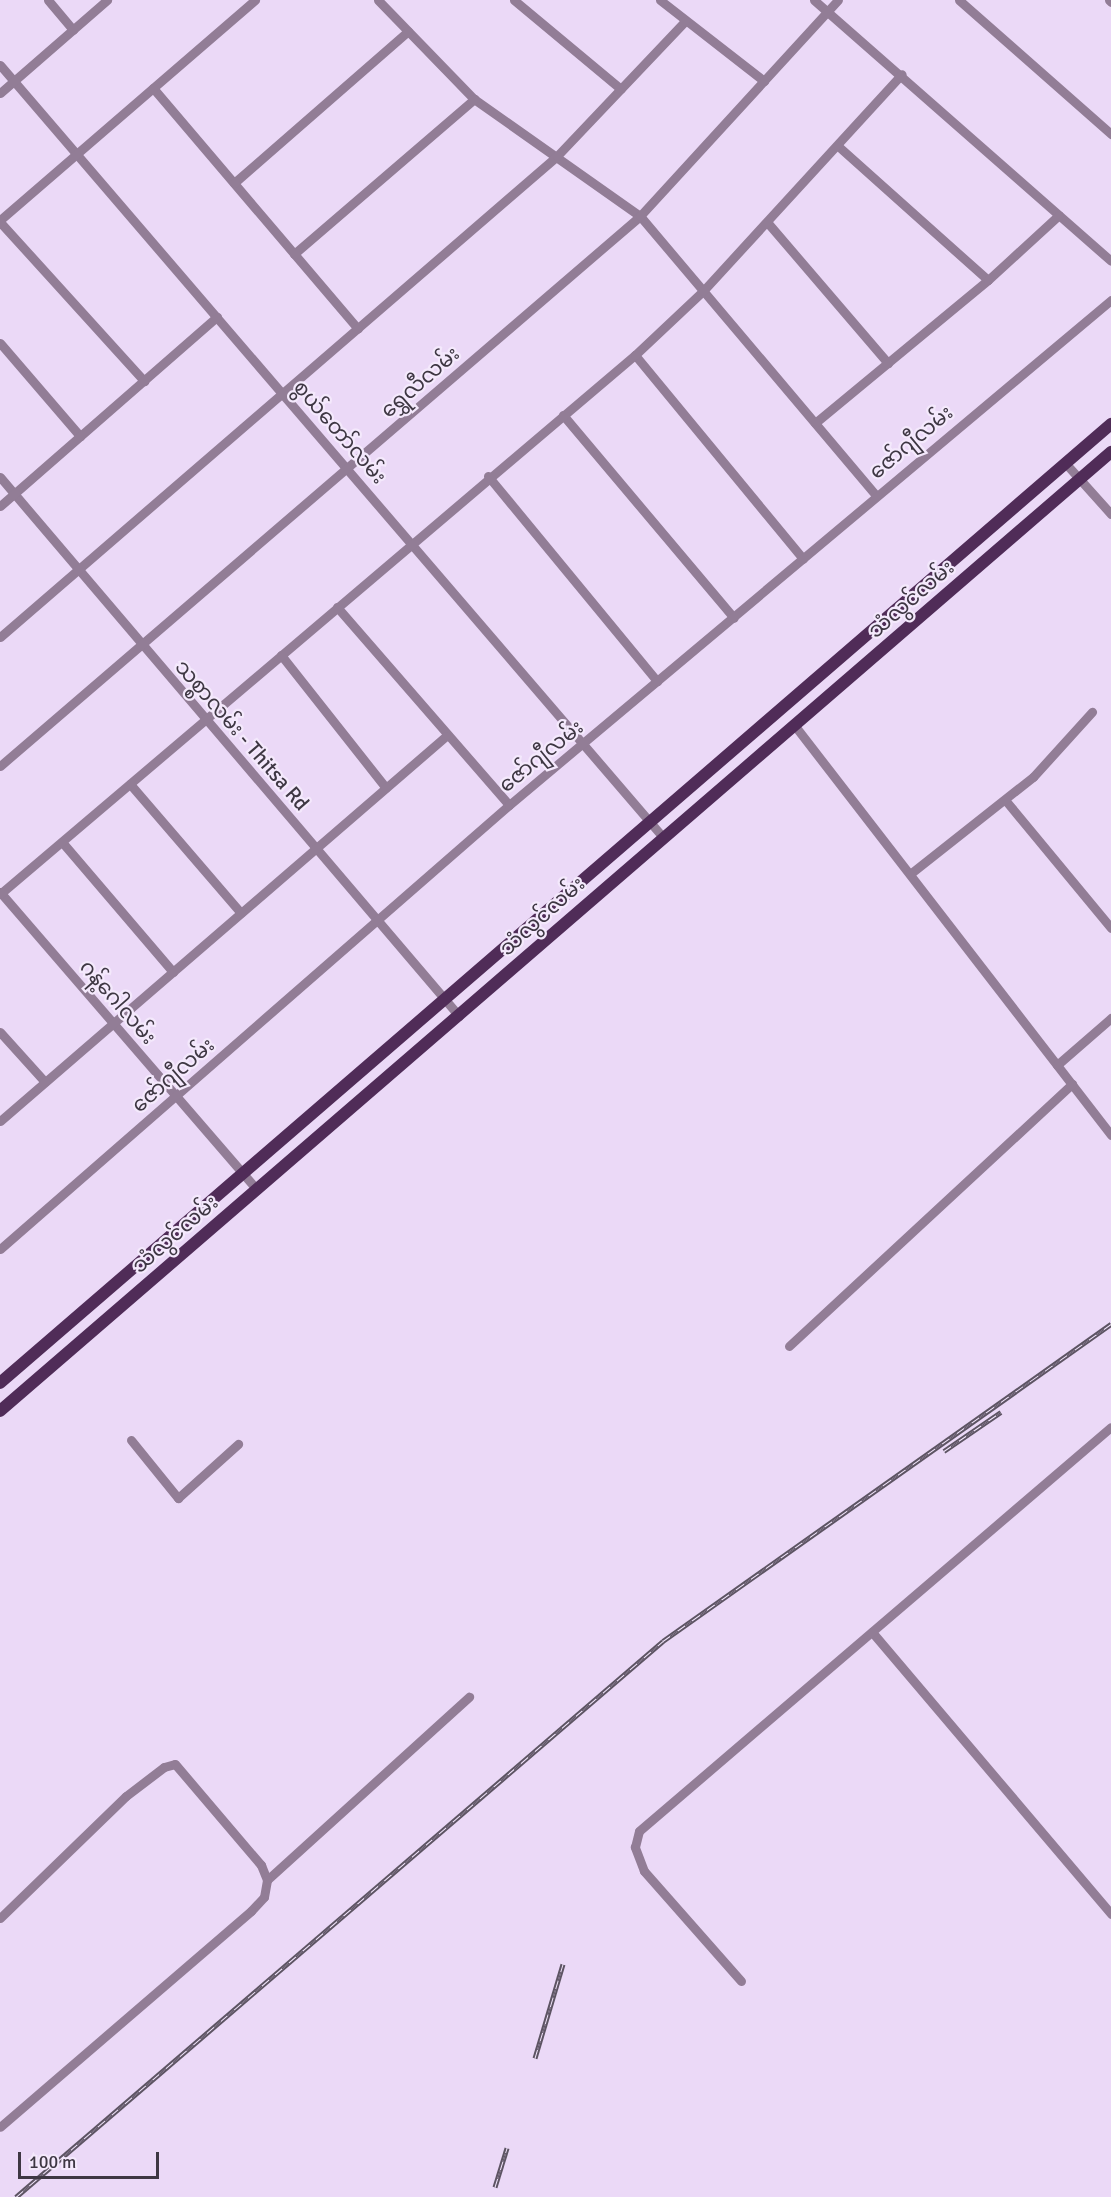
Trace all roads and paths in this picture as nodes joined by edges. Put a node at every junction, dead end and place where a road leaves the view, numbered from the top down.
1 (48, 0) edge
2 (107, 0) edge
3 (255, 0) edge
4 (378, 0) edge
5 (514, 0) edge
6 (660, 0) edge
7 (814, 0) edge
8 (838, 0) edge
9 (959, 0) edge
10 (828, 11) junction
11 (685, 21) junction
12 (73, 30) junction
13 (408, 31) junction
14 (0, 65) edge
15 (902, 74) junction
16 (14, 81) junction
17 (765, 81) junction
18 (153, 88) junction
19 (621, 89) junction
20 (0, 93) edge
21 (474, 99) junction
22 (1111, 134) edge
23 (838, 146) junction
24 (76, 153) junction
25 (556, 156) junction
26 (234, 183) junction
27 (1059, 215) junction
28 (640, 216) junction
29 (0, 221) edge
30 (767, 222) junction
31 (294, 254) junction
32 (1111, 261) edge
33 (988, 280) junction
34 (704, 291) junction
35 (1111, 300) edge
36 (217, 317) junction
37 (358, 329) junction
38 (0, 343) edge
39 (635, 355) junction
40 (888, 363) junction
41 (144, 381) junction
42 (284, 394) junction
43 (563, 415) junction
44 (815, 423) junction
45 (1111, 424) edge
46 (80, 436) junction
47 (1111, 452) edge
48 (1067, 465) junction
49 (347, 468) junction
50 (488, 476) junction
51 (0, 477) edge
52 (1080, 479) junction
53 (14, 494) junction
54 (876, 495) junction
55 (0, 506) edge
56 (1111, 514) edge
57 (411, 543) junction
58 (802, 559) junction
59 (79, 570) junction
60 (337, 607) junction
61 (734, 618) junction
62 (0, 637) edge
63 (142, 646) junction
64 (855, 648) junction
65 (281, 655) junction
66 (867, 663) junction
67 (657, 681) junction
68 (1092, 712) dead end
69 (206, 720) junction
70 (795, 726) junction
71 (446, 736) junction
72 (582, 747) junction
73 (0, 766) edge
74 (130, 784) junction
75 (386, 788) junction
76 (1006, 801) junction
77 (508, 805) junction
78 (651, 823) junction
79 (662, 836) junction
80 (62, 842) junction
81 (316, 849) junction
82 (910, 874) junction
83 (0, 893) edge
84 (241, 913) junction
85 (378, 919) junction
86 (1111, 928) edge
87 (173, 972) junction
88 (446, 1001) junction
89 (459, 1016) junction
90 (1111, 1018) edge
91 (113, 1023) junction
92 (0, 1032) edge
93 (1057, 1065) junction
94 (45, 1082) junction
95 (1072, 1084) junction
96 (177, 1097) junction
97 (0, 1121) edge
98 (1111, 1135) edge
99 (244, 1174) junction
100 (256, 1189) junction
101 (0, 1249) edge
102 (79, 1315) junction
103 (92, 1331) junction
104 (789, 1346) dead end
105 (0, 1383) edge
106 (0, 1411) edge
107 (1111, 1427) edge
108 (131, 1440) dead end
109 (238, 1444) dead end
110 (872, 1632) junction
111 (469, 1697) dead end
112 (267, 1880) junction
113 (1111, 1914) edge
114 (0, 1918) edge
115 (741, 1981) dead end
116 (0, 2127) edge

1 - 12 street
2 - 12 street
3 - 18 street
4 - 13 street
5 - 19 street
6 - 11 street
7 - 10 street
8 - 10 street, ရွှေလီလမ်း
9 - 22 street
10 - 15 street
10 - 17 street, ရွှေလီလမ်း
11 - 17 street
11 - 19 street
12 - 16 street
13 - 21 street
13 - 26 street
14 - 16 street, စွယ်တော်လမ်း
15 - 23 street
15 - 27 street
16 - 20 street
16 - 24 street, စွယ်တော်လမ်း
17 - 28 street, ရွှေလီလမ်း
18 - 24 street
18 - 26 street
19 - 25 street
21 - 25 street
21 - 31 street
23 - 30 street
23 - 33 street
24 - 29 street
24 - 36 street, စွယ်တော်လမ်း
25 - 28 street
25 - 37 street
26 - 31 street
27 - 32 street
27 - 33 street
28 - 34 street
28 - 49 street, ရွှေလီလမ်း
29 - 41 street
30 - 34 street
30 - 40 street
31 - 37 street
33 - 40 street
34 - 39 street
34 - 44 street
35 - 54 street, ဇော်ဂျီလမ်း
36 - 41 street
36 - 42 street, စွယ်တော်လမ်း
37 - 42 street
38 - 46 street
39 - 43 street
39 - 58 street
40 - 44 street
41 - 46 street
42 - 49 street, စွယ်တော်လမ်း
42 - 59 street
43 - 50 street
43 - 61 street
44 - 54 street
45 - 48 main road, သံလွင်လမ်း
46 - 53 street
47 - 52 main road, သံလွင်လမ်း
48 - 52 street
48 - 64 main road, သံလွင်လမ်း
49 - 57 street, စွယ်တော်လမ်း
49 - 63 street, ရွှေလီလမ်း
50 - 57 street
50 - 67 street
51 - 53 street, သစ္စာလမ်း - Thitsa Rd
52 - 56 street
52 - 66 main road, သံလွင်လမ်း
53 - 55 street
53 - 59 street, သစ္စာလမ်း - Thitsa Rd
54 - 58 street, ဇော်ဂျီလမ်း
57 - 60 street
57 - 72 street, စွယ်တော်လမ်း
58 - 61 street, ဇော်ဂျီလမ်း
59 - 62 street
59 - 63 street, သစ္စာလမ်း - Thitsa Rd
60 - 65 street
60 - 71 street
61 - 67 street, ဇော်ဂျီလမ်း
63 - 69 street, သစ္စာလမ်း - Thitsa Rd
63 - 73 street, ရွှေလီလမ်း
64 - 66 main road
64 - 78 main road, သံလွင်လမ်း
65 - 69 street
65 - 75 street
66 - 70 main road, သံလွင်လမ်း
67 - 72 street, ဇော်ဂျီလမ်း
68 - 76 street
69 - 74 street
69 - 81 street, သစ္စာလမ်း - Thitsa Rd
70 - 79 main road, သံလွင်လမ်း
70 - 82 street
71 - 75 street
71 - 77 street
72 - 77 street, ဇော်ဂျီလမ်း
72 - 78 street, စွယ်တော်လမ်း
74 - 80 street
74 - 84 street
75 - 81 street
76 - 82 street
76 - 86 street
77 - 85 street, ဇော်ဂျီလမ်း
78 - 79 street, စွယ်တော်လမ်း
78 - 88 main road, သံလွင်လမ်း
79 - 89 main road, သံလွင်လမ်း
80 - 83 street
80 - 87 street
81 - 84 street
81 - 85 street, သစ္စာလမ်း - Thitsa Rd
82 - 93 street
83 - 91 street, ဂန့်ဂေါလမ်း
84 - 87 street
85 - 88 street, သစ္စာလမ်း - Thitsa Rd
85 - 96 street, ဇော်ဂျီလမ်း
87 - 91 street
88 - 89 street, သစ္စာလမ်း - Thitsa Rd
88 - 99 main road, သံလွင်လမ်း
89 - 100 main road, သံလွင်လမ်း
90 - 93 street
91 - 94 street
91 - 96 street, ဂန့်ဂေါလမ်း
92 - 94 street
93 - 95 street
94 - 97 street
95 - 98 street
95 - 104 street
96 - 99 street, ဂန့်ဂေါလမ်း
96 - 101 street, ဇော်ဂျီလမ်း
99 - 100 street, ဂန့်ဂေါလမ်း
99 - 102 main road, သံလွင်လမ်း
100 - 103 main road, သံလွင်လမ်း
102 - 103 main road
102 - 105 main road, သံလွင်လမ်း
103 - 106 main road, သံလွင်လမ်း
107 - 110 street
108 - 109 street
110 - 113 street
110 - 115 street
111 - 112 street
112 - 114 street
112 - 116 street

